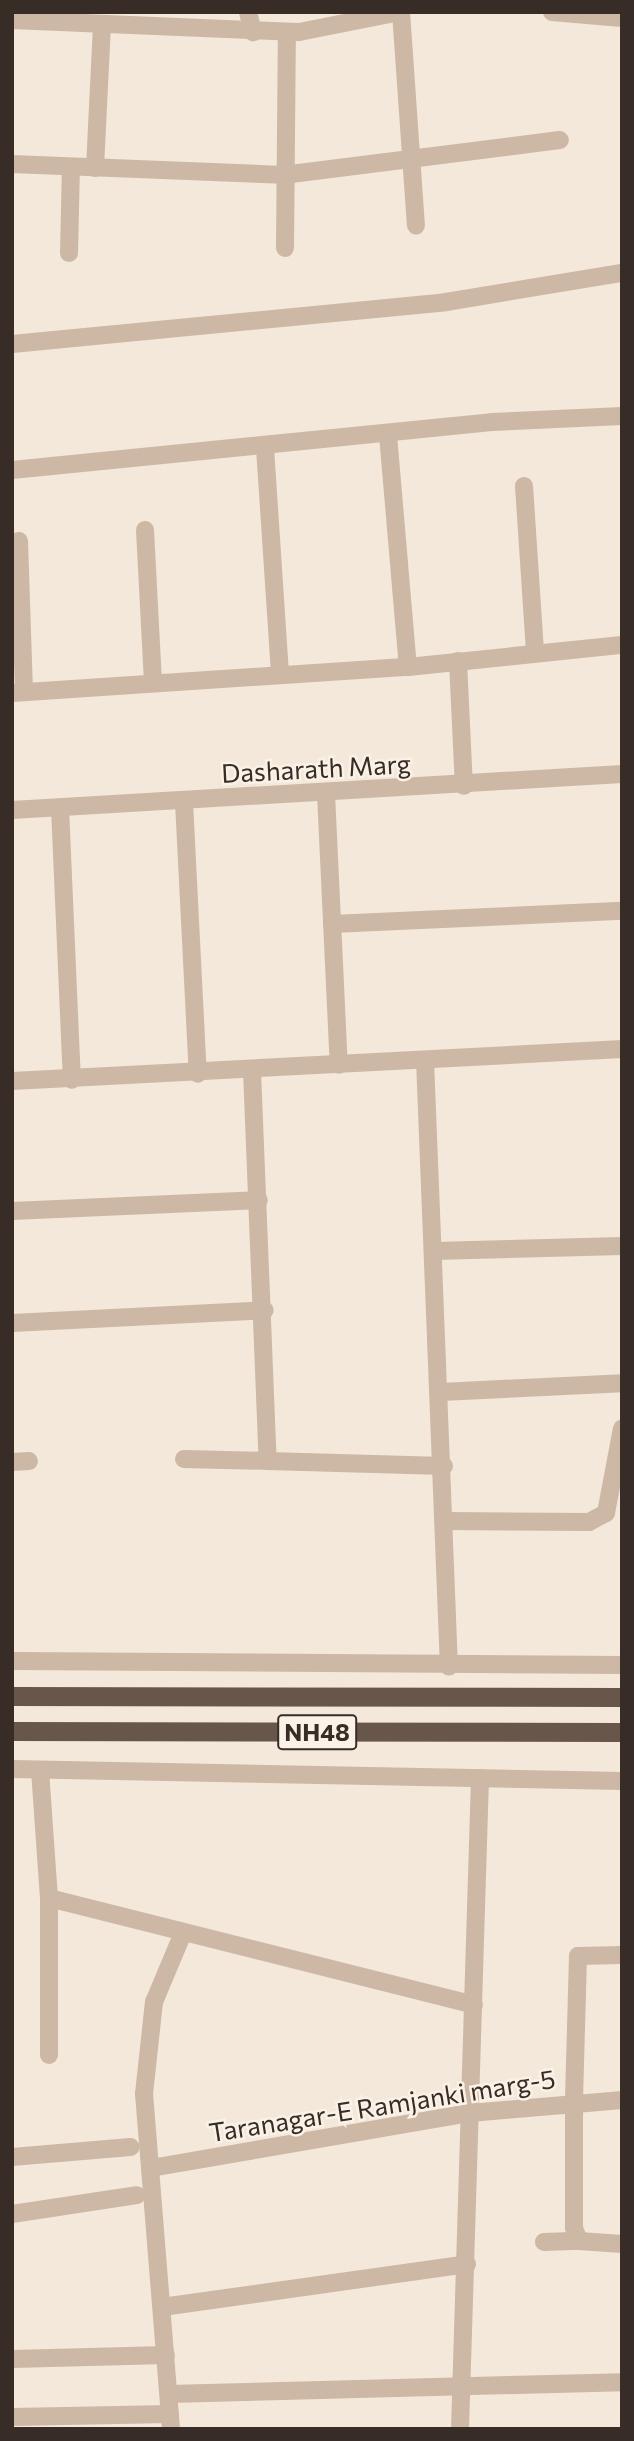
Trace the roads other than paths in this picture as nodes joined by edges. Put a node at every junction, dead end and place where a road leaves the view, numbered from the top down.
1 (248, 12) edge
2 (300, 12) edge
3 (401, 12) edge
4 (552, 12) edge
5 (622, 18) edge
6 (12, 20) edge
7 (102, 24) junction
8 (253, 32) junction
9 (293, 32) junction
10 (560, 140) dead end
11 (411, 159) junction
12 (12, 164) edge
13 (71, 167) junction
14 (95, 167) junction
15 (284, 175) junction
16 (416, 225) dead end
17 (285, 248) dead end
18 (69, 253) dead end
19 (622, 273) edge
20 (12, 344) edge
21 (622, 416) edge
22 (388, 435) junction
23 (265, 448) junction
24 (12, 470) edge
25 (524, 486) dead end
26 (145, 530) dead end
27 (19, 541) dead end
28 (622, 645) edge
29 (535, 653) junction
30 (458, 661) junction
31 (408, 667) junction
32 (280, 674) junction
33 (153, 682) junction
34 (18, 692) edge
35 (622, 774) edge
36 (464, 786) junction
37 (326, 794) junction
38 (184, 802) junction
39 (60, 808) junction
40 (12, 810) edge
41 (622, 911) edge
42 (332, 925) junction
43 (622, 1049) edge
44 (425, 1060) junction
45 (339, 1065) junction
46 (252, 1071) junction
47 (198, 1074) junction
48 (72, 1080) junction
49 (12, 1081) edge
50 (259, 1200) junction
51 (12, 1211) edge
52 (622, 1246) edge
53 (434, 1251) junction
54 (265, 1310) junction
55 (12, 1323) edge
56 (622, 1383) edge
57 (441, 1392) junction
58 (622, 1429) edge
59 (184, 1459) dead end
60 (272, 1461) junction
61 (444, 1466) junction
62 (446, 1521) junction
63 (12, 1661) edge
64 (622, 1665) edge
65 (449, 1667) junction
66 (12, 1696) edge
67 (622, 1697) edge
68 (12, 1731) edge
69 (622, 1732) edge
70 (12, 1769) edge
71 (40, 1770) junction
72 (480, 1778) junction
73 (622, 1781) edge
74 (49, 1898) junction
75 (183, 1933) junction
76 (622, 1955) edge
77 (474, 2005) junction
78 (50, 2055) dead end
79 (622, 2100) edge
80 (574, 2102) junction
81 (470, 2113) junction
82 (131, 2147) dead end
83 (12, 2157) edge
84 (150, 2168) junction
85 (137, 2195) dead end
86 (12, 2214) edge
87 (579, 2241) junction
88 (544, 2242) dead end
89 (622, 2244) edge
90 (467, 2264) junction
91 (162, 2307) junction
92 (166, 2355) junction
93 (12, 2359) edge
94 (622, 2382) edge
95 (463, 2383) junction
96 (169, 2394) junction
97 (12, 2417) edge
98 (171, 2421) edge
99 (460, 2429) edge

1 - 8 street
2 - 9 street
3 - 9 street
3 - 11 street
4 - 5 street
6 - 7 street
7 - 8 street
7 - 14 street
8 - 9 street
9 - 15 street
10 - 11 street
11 - 15 street
11 - 16 street
12 - 13 street
13 - 14 street
13 - 18 street
14 - 15 street
15 - 17 street
19 - 20 street
21 - 22 street
22 - 23 street
22 - 31 street
23 - 24 street
23 - 32 street
25 - 29 street
26 - 33 street
27 - 34 street
28 - 29 street
29 - 30 street
30 - 31 street
30 - 36 street
31 - 32 street
32 - 33 street
33 - 34 street
35 - 36 street, Dasharath Marg
36 - 37 street, Dasharath Marg
37 - 38 street, Dasharath Marg
37 - 42 street
38 - 39 street, Dasharath Marg
38 - 47 street
39 - 40 street, Dasharath Marg
39 - 48 street
41 - 42 street
42 - 45 street
43 - 44 street
44 - 45 street
44 - 53 street
45 - 46 street
46 - 47 street
46 - 50 street
47 - 48 street
48 - 49 street
50 - 51 street
50 - 54 street
52 - 53 street
53 - 57 street
54 - 55 street
54 - 60 street
56 - 57 street
57 - 61 street
58 - 62 street
59 - 60 street
60 - 61 street
61 - 62 street
62 - 65 street
63 - 65 street
64 - 65 street
66 - 67 highway, NH48
68 - 69 highway, NH48
70 - 71 street
71 - 72 street
71 - 74 street
72 - 73 street
72 - 77 street
74 - 75 street
74 - 78 street
75 - 77 street
75 - 84 street
76 - 80 street
77 - 81 street
79 - 80 street, Taranagar-E Ramjanki marg-5
80 - 81 street, Taranagar-E Ramjanki marg-5
80 - 87 street
81 - 84 street, Taranagar-E Ramjanki marg-5
81 - 90 street
82 - 83 street
84 - 91 street
85 - 86 street
87 - 88 street
87 - 89 street
90 - 91 street
90 - 95 street
91 - 92 street
92 - 93 street
92 - 96 street
94 - 95 street
95 - 96 street
95 - 99 street
96 - 98 street
97 - 98 street

